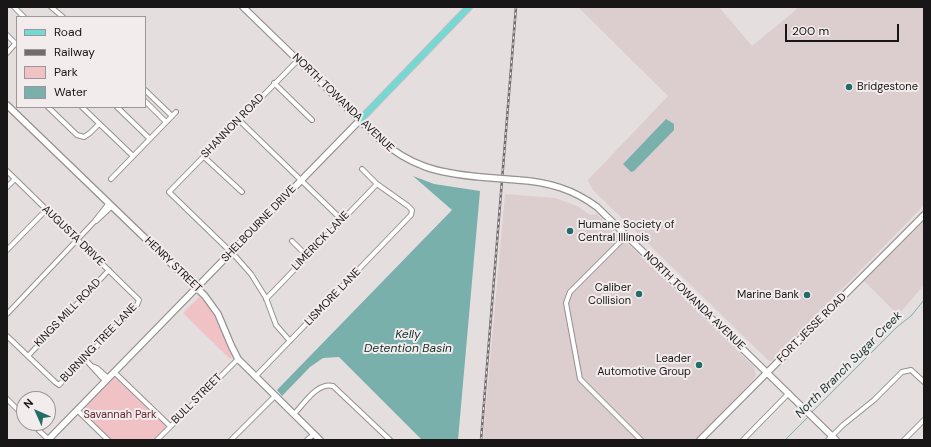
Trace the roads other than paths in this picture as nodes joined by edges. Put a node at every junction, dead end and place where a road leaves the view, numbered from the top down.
1 (14, 7) edge
2 (51, 7) edge
3 (243, 7) edge
4 (469, 7) edge
5 (23, 16) edge
6 (62, 16) edge
7 (7, 35) edge
8 (16, 44) edge
9 (7, 53) edge
10 (298, 60) junction
11 (274, 83) junction
12 (146, 91) edge
13 (146, 102) edge
14 (7, 105) edge
15 (49, 108) edge
16 (83, 108) edge
17 (118, 108) edge
18 (176, 112) dead end
19 (172, 116) junction
20 (239, 120) junction
21 (312, 120) dead end
22 (360, 120) junction
23 (166, 122) junction
24 (100, 124) junction
25 (150, 139) junction
26 (133, 156) junction
27 (203, 156) junction
28 (362, 169) dead end
29 (7, 172) edge
30 (15, 179) junction
31 (111, 179) dead end
32 (301, 180) junction
33 (377, 184) junction
34 (7, 187) edge
35 (242, 192) dead end
36 (111, 205) junction
37 (46, 210) junction
38 (924, 215) edge
39 (342, 220) junction
40 (627, 235) junction
41 (77, 240) junction
42 (292, 241) dead end
43 (7, 250) edge
44 (231, 252) junction
45 (307, 256) junction
46 (109, 270) junction
47 (196, 287) junction
48 (266, 298) junction
49 (139, 300) joint
50 (7, 314) edge
51 (7, 336) edge
52 (290, 341) junction
53 (28, 356) junction
54 (85, 359) junction
55 (238, 359) junction
56 (114, 372) junction
57 (768, 372) junction
58 (256, 377) junction
59 (106, 380) junction
60 (924, 382) edge
61 (789, 393) junction
62 (275, 396) junction
63 (7, 399) edge
64 (16, 408) edge
65 (77, 410) junction
66 (294, 414) junction
67 (924, 420) edge
68 (170, 426) junction
69 (39, 431) edge
70 (314, 434) junction
71 (832, 439) edge
72 (48, 440) edge
73 (108, 440) edge
74 (157, 440) edge
75 (231, 440) edge
76 (307, 440) edge
77 (320, 440) edge
78 (390, 440) edge
79 (641, 440) edge
80 (700, 440) edge
81 (743, 440) edge
82 (904, 440) edge

1 - 5 street
2 - 6 street
3 - 10 main road, NORTH TOWANDA AVENUE
4 - 22 main road, SHELBOURNE DRIVE
7 - 8 street
8 - 9 street
10 - 11 street, SHANNON ROAD
10 - 22 main road, NORTH TOWANDA AVENUE
11 - 20 street, SHANNON ROAD
11 - 21 street
12 - 19 street
13 - 23 street
14 - 36 main road, HENRY STREET
15 - 24 street
16 - 24 street
17 - 25 street
18 - 19 street
19 - 23 street
20 - 27 street, SHANNON ROAD
20 - 32 street
22 - 32 main road, SHELBOURNE DRIVE
22 - 40 main road, NORTH TOWANDA AVENUE, bridge
23 - 25 street
24 - 26 street
25 - 26 street
26 - 31 street
27 - 35 street
27 - 44 street, SHANNON ROAD
28 - 33 street
29 - 30 street, AUGUSTA DRIVE
30 - 34 street
30 - 37 street, AUGUSTA DRIVE
32 - 39 street
32 - 44 main road, SHELBOURNE DRIVE
33 - 39 street, LIMERICK LANE
33 - 52 street, LISMORE LANE
36 - 41 street
36 - 47 main road, HENRY STREET
37 - 41 street, AUGUSTA DRIVE
37 - 43 street
38 - 57 main road, FORT JESSE ROAD
39 - 45 street, LIMERICK LANE
40 - 57 main road, NORTH TOWANDA AVENUE
40 - 79 street
41 - 46 street, AUGUSTA DRIVE
41 - 50 street
42 - 45 street
44 - 47 main road, SHELBOURNE DRIVE
44 - 48 street
45 - 48 street, LIMERICK LANE
46 - 49 street, AUGUSTA DRIVE
46 - 53 street, KINGS MILL ROAD
47 - 55 main road, HENRY STREET
47 - 56 main road, SHELBOURNE DRIVE
48 - 52 street
49 - 54 street, BURNING TREE LANE
51 - 53 street
52 - 58 street, LISMORE LANE
53 - 54 street, BURNING TREE LANE
54 - 59 street
55 - 58 main road, HENRY STREET
55 - 68 street, BULL STREET
56 - 59 main road, SHELBOURNE DRIVE
56 - 68 street
57 - 61 main road, NORTH TOWANDA AVENUE
57 - 80 main road, FORT JESSE ROAD
58 - 62 main road, HENRY STREET
59 - 65 main road, SHELBOURNE DRIVE
60 - 71 street
61 - 71 main road, NORTH TOWANDA AVENUE
61 - 81 street
62 - 66 main road, HENRY STREET
62 - 75 street
63 - 64 street
65 - 72 main road, SHELBOURNE DRIVE
65 - 73 street
66 - 70 main road, HENRY STREET
66 - 78 street
67 - 82 street
68 - 74 street, BULL STREET
69 - 72 street
70 - 76 street
70 - 77 main road, HENRY STREET

